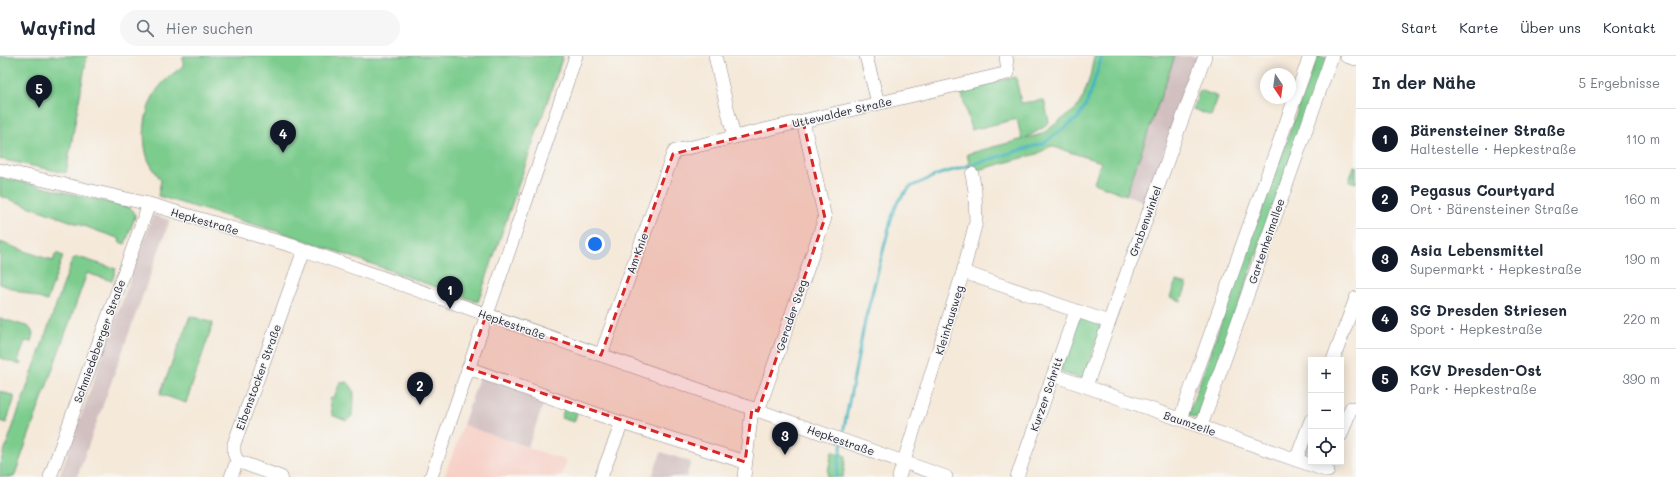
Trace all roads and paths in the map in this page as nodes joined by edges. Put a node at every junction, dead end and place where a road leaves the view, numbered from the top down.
1 (576, 56) edge
2 (715, 56) edge
3 (866, 56) edge
4 (1006, 56) edge
5 (1205, 56) edge
6 (1310, 56) edge
7 (1332, 56) edge
8 (1346, 56) edge
9 (1356, 59) edge
10 (878, 103) junction
11 (803, 121) junction
12 (734, 138) junction
13 (675, 151) joint
14 (0, 170) edge
15 (972, 174) dead end
16 (149, 204) junction
17 (304, 250) junction
18 (963, 272) junction
19 (1356, 298) edge
20 (1076, 311) junction
21 (486, 315) junction
22 (1109, 322) junction
23 (601, 356) junction
24 (1334, 357) edge
25 (468, 368) junction
26 (1053, 375) junction
27 (1086, 386) junction
28 (1349, 408) edge
29 (755, 410) junction
30 (1180, 419) junction
31 (622, 423) junction
32 (1201, 426) junction
33 (1308, 428) edge
34 (1343, 429) edge
35 (1296, 460) junction
36 (237, 461) junction
37 (746, 462) junction
38 (904, 462) junction
39 (1328, 470) edge
40 (50, 477) edge
41 (231, 477) edge
42 (281, 477) edge
43 (431, 477) edge
44 (601, 477) edge
45 (744, 477) edge
46 (899, 477) edge
47 (946, 477) edge
48 (1017, 477) edge

1 - 21 street
2 - 12 street
3 - 10 street
4 - 10 street, Uttewalder Straße
5 - 22 street, Grabenwinkel
6 - 30 street, Gartenheimallee
7 - 32 street, Gartenheimallee
8 - 9 street
10 - 11 street, Uttewalder Straße
11 - 12 street, Uttewalder Straße
11 - 29 street, Gerader Steg
12 - 13 street, Uttewalder Straße
13 - 23 street, Am Knie
14 - 16 street, Hepkestraße
15 - 18 street, Kleinhausweg
16 - 17 street, Hepkestraße
16 - 40 street, Schmiedeberger Straße
17 - 21 street, Hepkestraße
17 - 36 street, Eibenstocker Straße
18 - 20 street
18 - 38 street, Kleinhausweg
19 - 24 street
20 - 22 street
20 - 26 street, Kurzer Schritt
21 - 23 street, Hepkestraße
21 - 25 street
22 - 27 street, Grabenwinkel
23 - 29 street, Hepkestraße
25 - 31 street
25 - 43 street
26 - 27 street, Baumzeile
26 - 48 street, Kurzer Schritt
27 - 30 street, Baumzeile
28 - 34 street
29 - 37 street, Gerader Steg
29 - 38 street, Hepkestraße
30 - 32 street, Baumzeile
31 - 37 street
31 - 44 street
32 - 35 street, Baumzeile
33 - 35 street
35 - 39 street, Baumzeile
36 - 41 street
36 - 42 street
37 - 45 street, Gerader Steg
38 - 46 street
38 - 47 street, Hepkestraße

